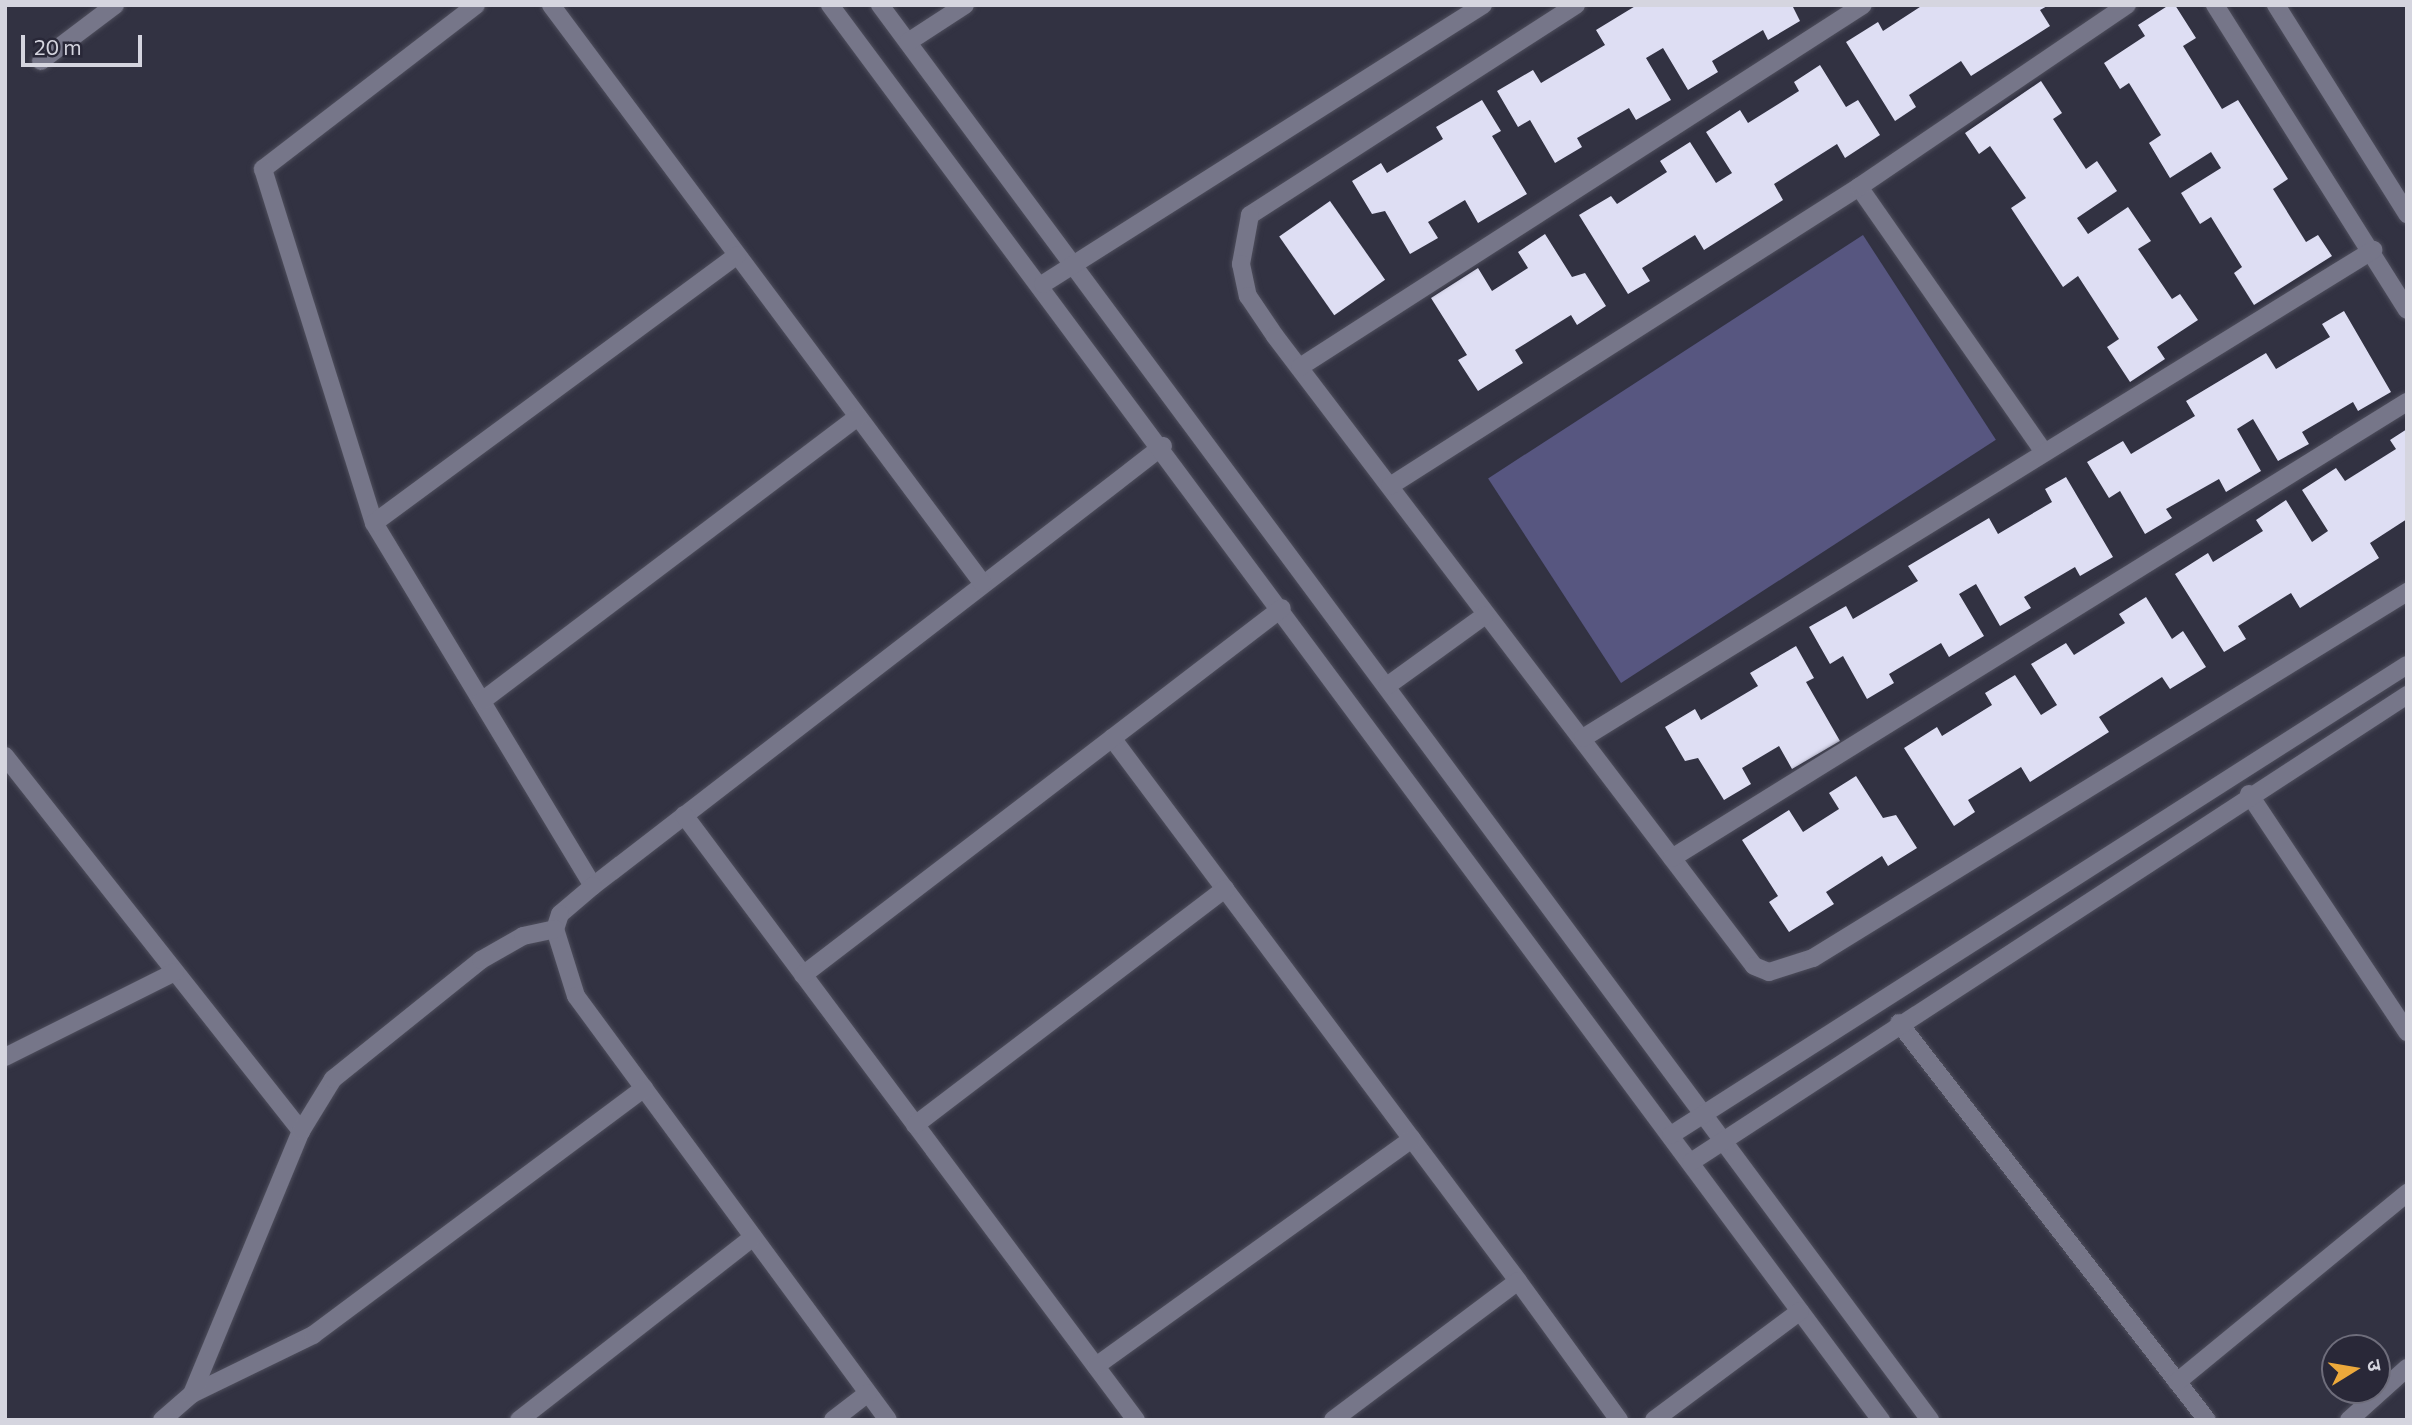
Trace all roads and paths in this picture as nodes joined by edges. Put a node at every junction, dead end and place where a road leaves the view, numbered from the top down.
1 (116, 5) edge
2 (476, 5) edge
3 (551, 5) edge
4 (830, 5) edge
5 (880, 5) edge
6 (965, 5) edge
7 (1483, 5) edge
8 (1576, 5) edge
9 (1863, 5) edge
10 (2127, 5) edge
11 (2215, 5) edge
12 (2276, 5) edge
13 (908, 42) junction
14 (41, 61) dead end
15 (1859, 187) junction
16 (2407, 214) edge
17 (2373, 250) junction
18 (737, 255) junction
19 (1073, 264) junction
20 (1043, 284) junction
21 (2407, 310) edge
22 (1300, 367) junction
23 (2407, 402) edge
24 (858, 417) junction
25 (1163, 446) junction
26 (2044, 452) junction
27 (1390, 486) junction
28 (374, 523) junction
29 (983, 584) junction
30 (2407, 592) edge
31 (1282, 608) junction
32 (1483, 616) junction
33 (2407, 665) edge
34 (1387, 686) junction
35 (2407, 695) edge
36 (482, 701) junction
37 (1112, 738) junction
38 (1583, 738) junction
39 (5, 756) edge
40 (2249, 794) junction
41 (684, 816) junction
42 (1672, 858) junction
43 (593, 886) junction
44 (1225, 889) junction
45 (555, 929) junction
46 (175, 972) junction
47 (803, 975) junction
48 (1899, 1023) junction
49 (2407, 1031) edge
50 (5, 1057) edge
51 (644, 1088) junction
52 (1707, 1115) junction
53 (915, 1125) junction
54 (300, 1131) junction
55 (1671, 1135) junction
56 (1724, 1138) junction
57 (1412, 1139) junction
58 (1691, 1162) junction
59 (2407, 1193) edge
60 (753, 1237) junction
61 (1518, 1281) junction
62 (1800, 1311) junction
63 (1096, 1366) junction
64 (2407, 1368) edge
65 (2177, 1382) junction
66 (868, 1393) junction
67 (192, 1395) junction
68 (2357, 1417) edge
69 (162, 1420) edge
70 (519, 1420) edge
71 (833, 1420) edge
72 (888, 1420) edge
73 (1136, 1420) edge
74 (1333, 1420) edge
75 (1619, 1420) edge
76 (1654, 1420) edge
77 (1881, 1420) edge
78 (1930, 1420) edge
79 (2207, 1420) edge

1 - 14 street
2 - 28 street
3 - 18 street
4 - 20 street
5 - 13 street
6 - 13 street
7 - 19 street
8 - 22 street
9 - 22 street
10 - 15 street
11 - 17 street
12 - 16 street
13 - 19 street
15 - 26 street
15 - 27 street
17 - 21 street
17 - 26 street
18 - 24 street
18 - 28 street
19 - 20 street
19 - 34 street
20 - 25 street
22 - 27 street
23 - 42 street
24 - 29 street
24 - 36 street
25 - 29 street
25 - 31 street
26 - 38 street
27 - 32 street
28 - 36 street
29 - 41 street
30 - 42 street
31 - 37 street
31 - 55 street
32 - 34 street
32 - 38 street
33 - 52 street
34 - 52 street
35 - 40 street
36 - 43 street
37 - 44 street
37 - 47 street
38 - 42 street
39 - 46 street
40 - 48 street
40 - 49 street
41 - 43 street
41 - 47 street
43 - 45 street
44 - 53 street
44 - 57 street
45 - 51 street
45 - 54 street
46 - 50 street
46 - 54 street
47 - 53 street
48 - 56 street
48 - 65 street
51 - 60 street
51 - 67 street
52 - 55 street
52 - 56 street
53 - 63 street
54 - 67 street
55 - 58 street
56 - 58 street
56 - 78 street
57 - 61 street
57 - 63 street
58 - 62 street
59 - 65 street
60 - 66 street
60 - 70 street
61 - 74 street
61 - 75 street
62 - 76 street
62 - 77 street
63 - 73 street
64 - 68 street
65 - 79 street
66 - 71 street
66 - 72 street
67 - 69 street

